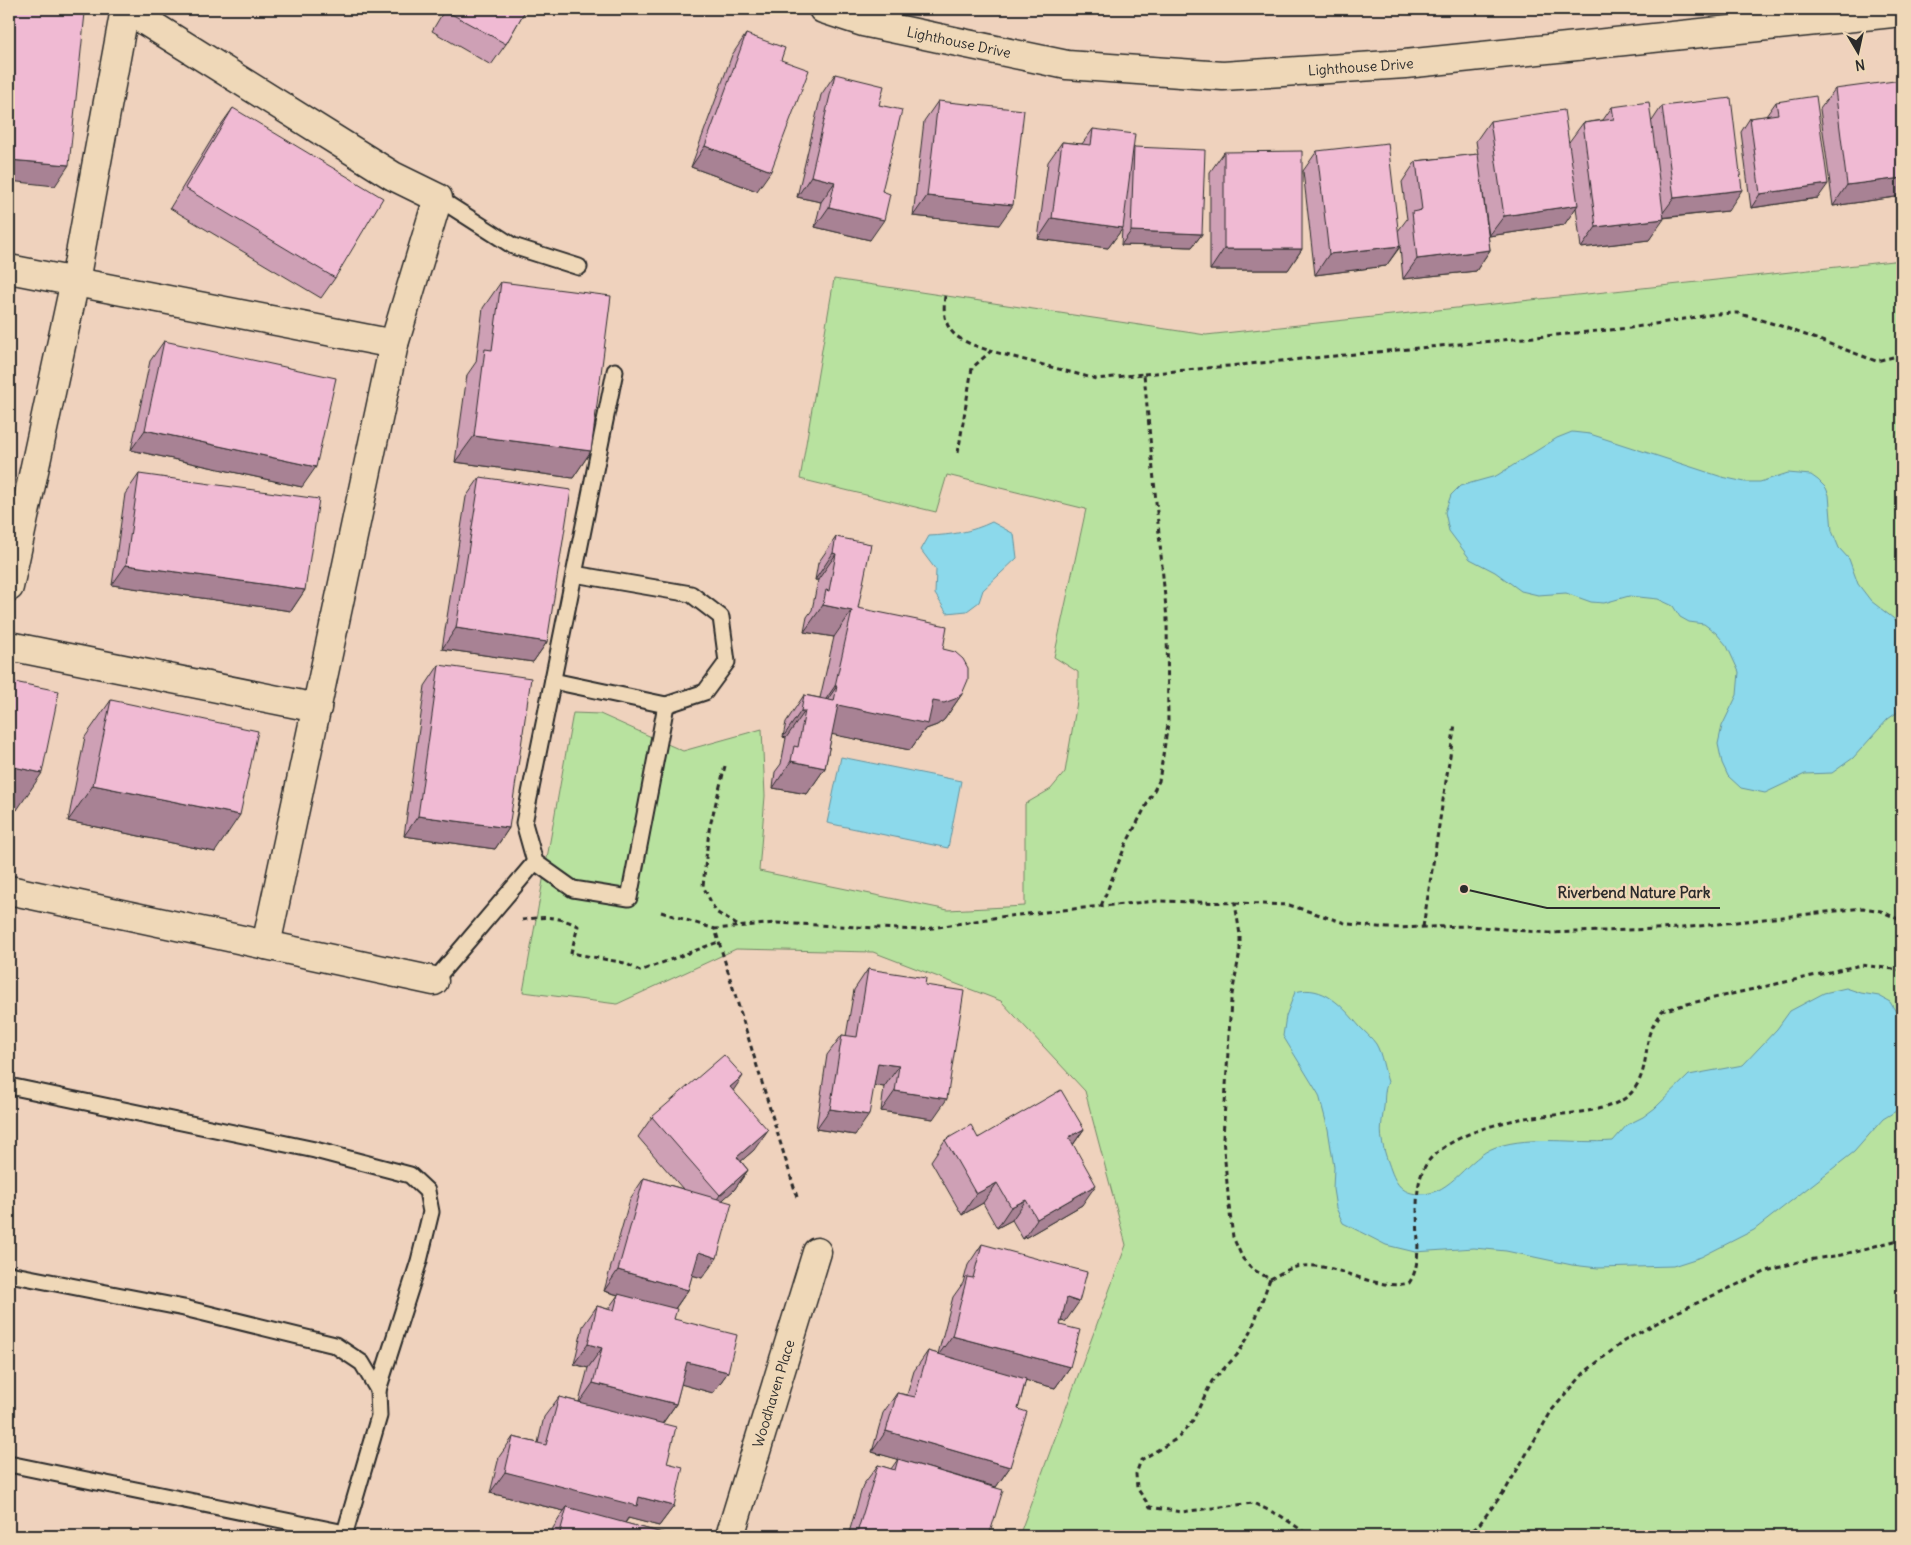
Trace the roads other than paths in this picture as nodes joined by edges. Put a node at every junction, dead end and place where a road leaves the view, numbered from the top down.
1 (125, 9) edge
2 (823, 9) edge
3 (1902, 12) edge
4 (438, 198) junction
5 (579, 267) dead end
6 (9, 268) edge
7 (74, 281) junction
8 (394, 344) junction
9 (615, 371) dead end
10 (574, 574) junction
11 (9, 587) edge
12 (9, 646) edge
13 (552, 681) junction
14 (666, 705) junction
15 (317, 708) junction
16 (535, 862) junction
17 (9, 890) edge
18 (266, 944) junction
19 (434, 981) joint
20 (9, 1086) edge
21 (817, 1252) dead end
22 (9, 1274) edge
23 (378, 1390) junction
24 (9, 1464) edge
25 (345, 1534) edge
26 (730, 1536) edge

1 - 4 street
1 - 7 street
2 - 3 street, Lighthouse Drive
4 - 5 lane
4 - 8 street
6 - 7 street
7 - 8 street
7 - 11 street
8 - 15 street
9 - 10 lane
10 - 13 lane
10 - 14 lane
12 - 15 street
13 - 14 lane
13 - 16 lane
14 - 16 lane
15 - 18 street
16 - 19 lane
17 - 18 street
18 - 19 street
20 - 23 lane
21 - 26 street, Woodhaven Place
22 - 23 lane
23 - 25 lane
24 - 25 lane

